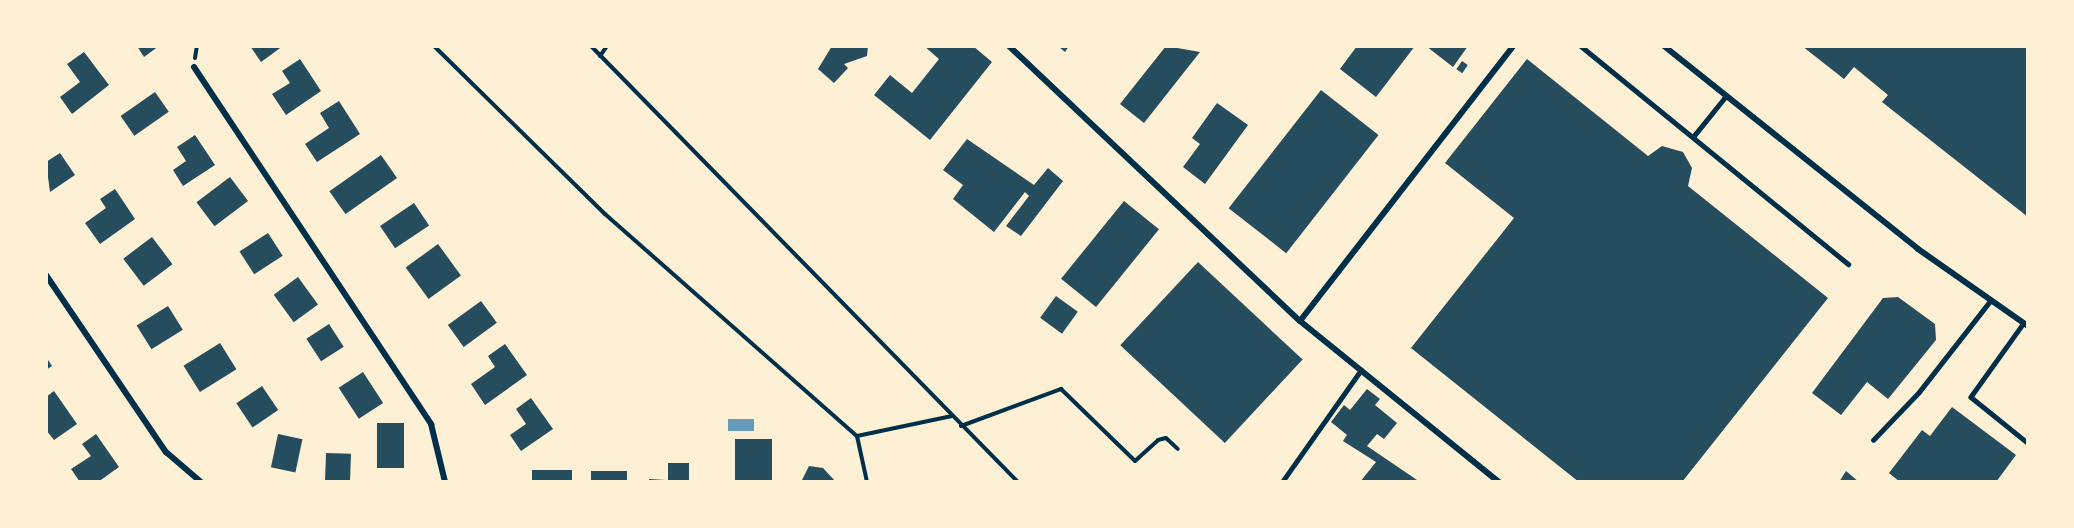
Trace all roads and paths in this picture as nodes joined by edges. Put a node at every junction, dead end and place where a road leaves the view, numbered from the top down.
1 (434, 46) edge
2 (591, 46) edge
3 (607, 46) edge
4 (1010, 46) edge
5 (1513, 46) edge
6 (1581, 46) edge
7 (1664, 46) edge
8 (600, 56) junction
9 (194, 67) dead end
10 (1726, 96) junction
11 (1693, 137) junction
12 (1848, 264) dead end
13 (46, 275) edge
14 (1990, 301) junction
15 (1300, 321) junction
16 (2026, 325) edge
17 (1360, 370) junction
18 (951, 416) junction
19 (961, 426) junction
20 (857, 436) junction
21 (1873, 440) dead end
22 (2028, 444) edge
23 (1178, 449) dead end
24 (201, 482) edge
25 (445, 482) edge
26 (867, 482) edge
27 (1018, 482) edge
28 (1282, 482) edge
29 (1499, 482) edge

1 - 20 path
2 - 8 path
3 - 8 path
4 - 15 street
5 - 15 street
6 - 11 lane
7 - 10 street
8 - 18 path
9 - 25 street
10 - 11 lane
10 - 14 street
11 - 12 lane
13 - 24 street
14 - 16 street
14 - 21 lane
15 - 17 street
16 - 22 lane
17 - 28 lane
17 - 29 street
18 - 19 path
18 - 20 path
19 - 23 path
19 - 27 path
20 - 26 path

